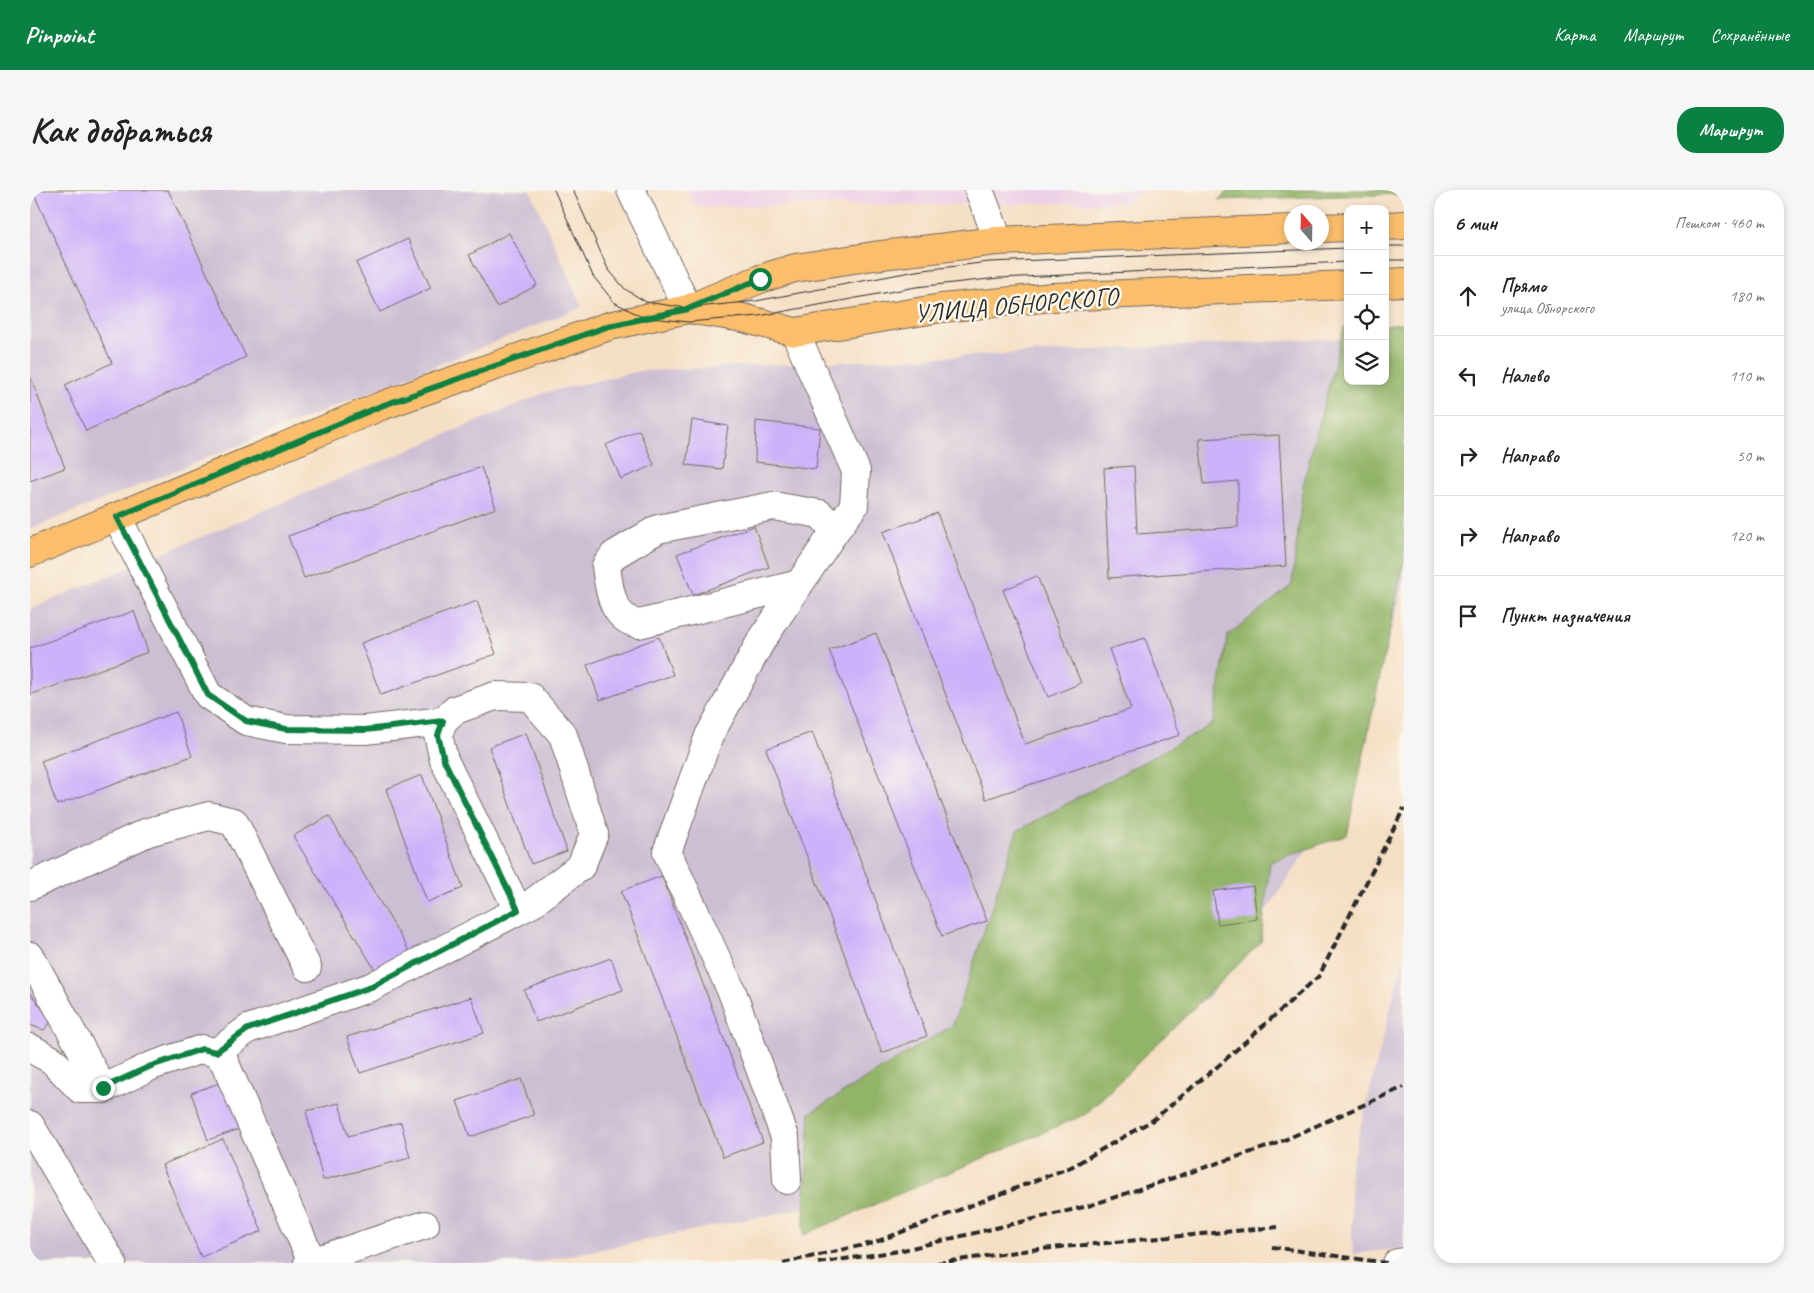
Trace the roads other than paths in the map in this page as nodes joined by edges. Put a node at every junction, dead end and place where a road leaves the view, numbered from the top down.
1 (631, 190) edge
2 (979, 190) edge
3 (1404, 225) edge
4 (1389, 226) edge
5 (1344, 227) edge
6 (1329, 228) edge
7 (1284, 229) edge
8 (995, 235) junction
9 (1404, 282) edge
10 (1389, 283) edge
11 (1344, 285) edge
12 (688, 309) junction
13 (795, 332) junction
14 (117, 517) junction
15 (835, 531) junction
16 (30, 553) edge
17 (799, 584) junction
18 (443, 721) junction
19 (30, 886) edge
20 (518, 910) junction
21 (30, 956) edge
22 (307, 967) dead end
23 (30, 1048) edge
24 (216, 1052) junction
25 (103, 1088) junction
26 (30, 1125) edge
27 (787, 1180) dead end
28 (425, 1225) dead end
29 (310, 1262) edge
30 (1404, 1262) edge
31 (112, 1263) edge
32 (1397, 1263) edge

1 - 12 street
2 - 8 street
3 - 4 main road
5 - 6 main road
7 - 8 main road, УЛИЦА ОБНОРСКОГО
8 - 12 main road, УЛИЦА ОБНОРСКОГО
9 - 10 main road
11 - 13 main road, УЛИЦА ОБНОРСКОГО
12 - 13 main road, УЛИЦА ОБНОРСКОГО
12 - 14 main road, УЛИЦА ОБНОРСКОГО
13 - 15 street
14 - 16 main road, УЛИЦА ОБНОРСКОГО
14 - 18 street
15 - 17 street
15 - 17 street
17 - 27 street
18 - 20 street
18 - 20 street
19 - 22 street
20 - 24 street
21 - 25 street
23 - 25 street
24 - 25 street
24 - 29 street
26 - 31 street
28 - 29 street
30 - 32 street

